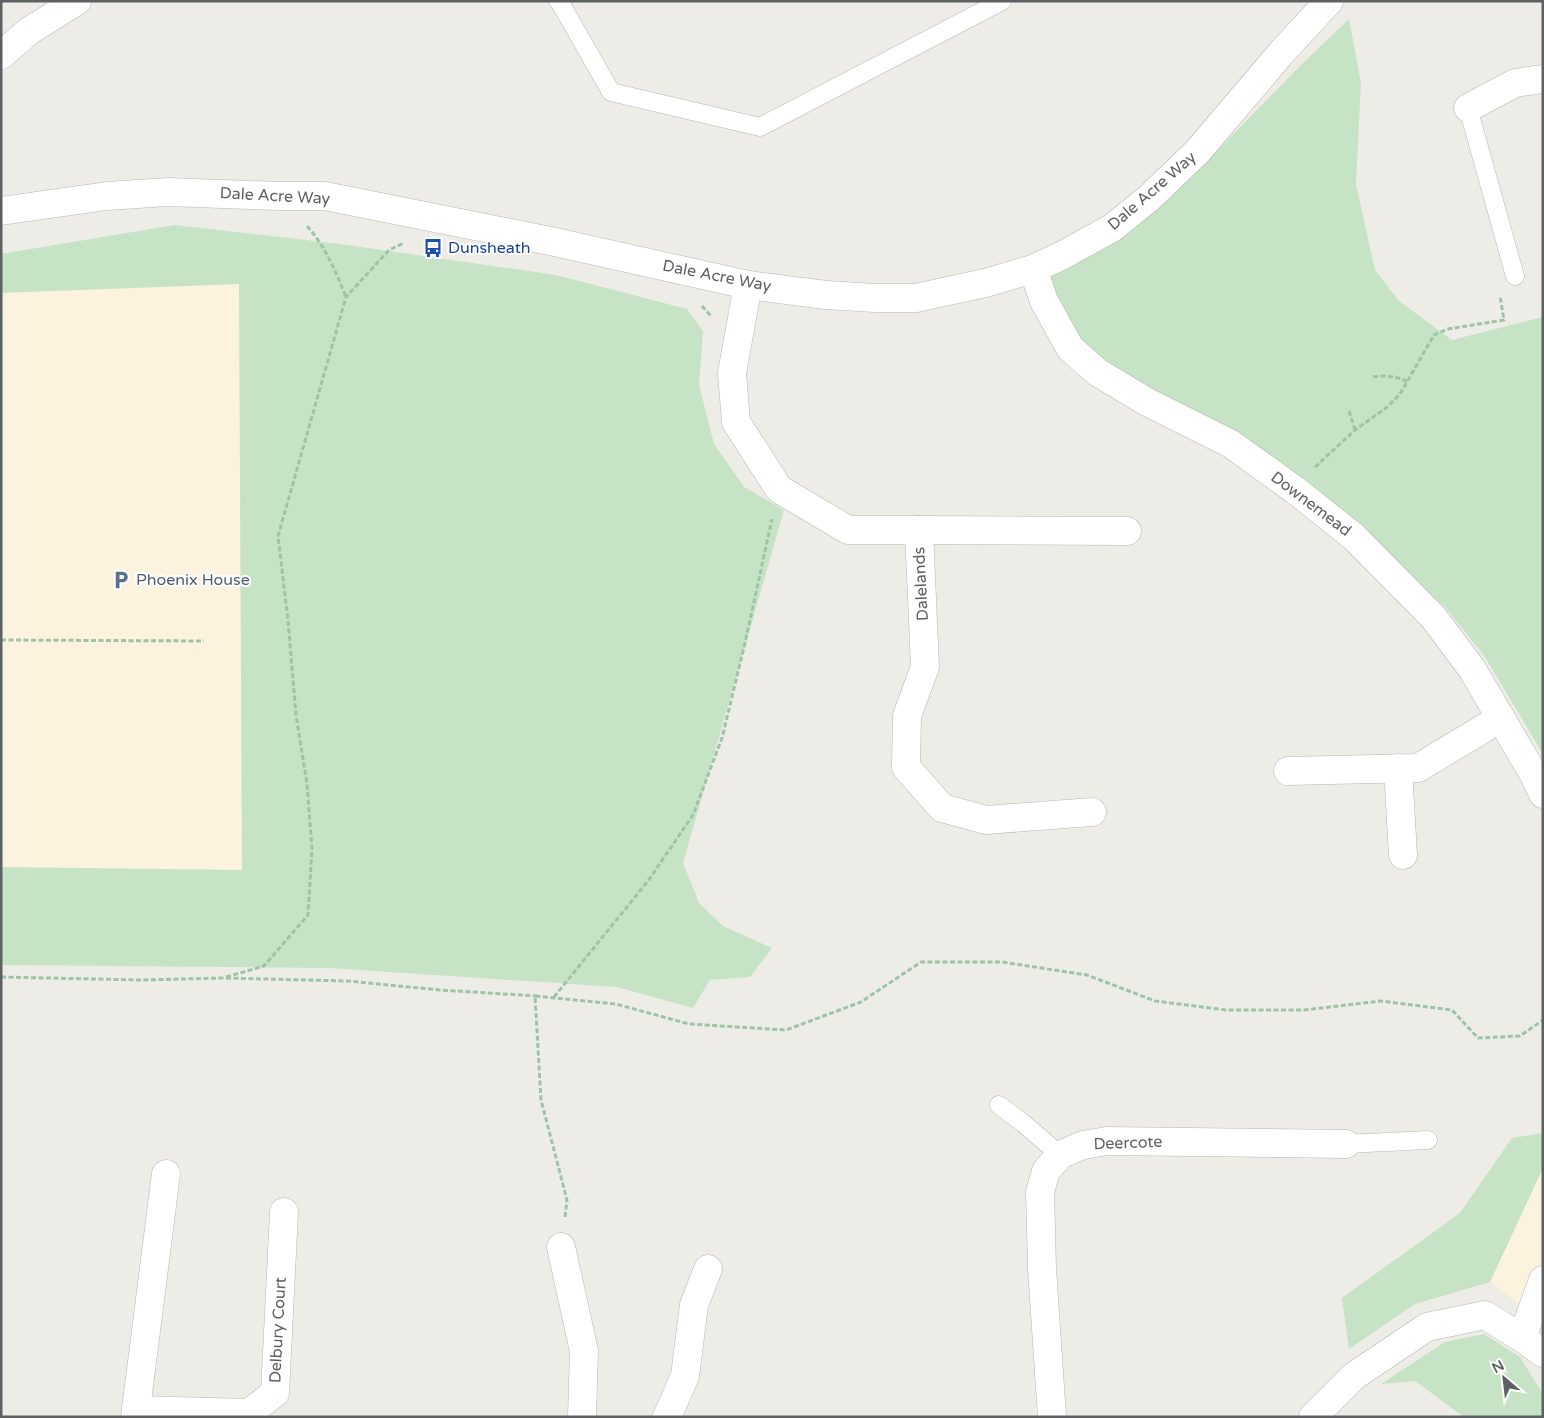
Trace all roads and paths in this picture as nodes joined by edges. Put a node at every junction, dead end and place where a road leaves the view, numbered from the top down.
1 (77, 1) edge
2 (558, 1) edge
3 (1002, 1) edge
4 (1328, 1) edge
5 (1, 55) edge
6 (1543, 79) edge
7 (1468, 108) joint
8 (1, 211) edge
9 (303, 221) dead end
10 (411, 239) dead end
11 (1033, 269) junction
12 (1516, 276) joint
13 (748, 285) junction
14 (346, 297) junction
15 (697, 300) dead end
16 (715, 321) dead end
17 (1373, 377) dead end
18 (1408, 382) junction
19 (1349, 410) dead end
20 (1355, 430) junction
21 (779, 489) junction
22 (1295, 490) junction
23 (919, 530) junction
24 (1127, 531) dead end
25 (1, 640) edge
26 (204, 641) dead end
27 (1502, 718) junction
28 (1398, 768) junction
29 (1288, 771) dead end
30 (1543, 794) edge
31 (1092, 812) dead end
32 (1403, 855) dead end
33 (1, 977) edge
34 (223, 978) junction
35 (535, 996) junction
36 (1543, 1020) edge
37 (999, 1105) dead end
38 (1428, 1140) dead end
39 (1346, 1144) joint
40 (1060, 1155) junction
41 (166, 1174) dead end
42 (284, 1212) dead end
43 (561, 1247) joint
44 (708, 1269) dead end
45 (1543, 1280) edge
46 (1532, 1345) edge
47 (135, 1413) edge
48 (582, 1417) edge
49 (667, 1417) edge
50 (1052, 1417) edge
51 (1313, 1417) edge

1 - 5 street
2 - 3 lane
4 - 11 street, Dale Acre Way
6 - 7 street
7 - 12 lane
8 - 13 street, Dale Acre Way
9 - 14 path
10 - 14 path
11 - 13 street, Dale Acre Way
11 - 22 street, Downemead
12 - 18 path
13 - 21 street, Dalelands
14 - 34 path
15 - 16 path
17 - 18 path
18 - 20 path
19 - 20 path
20 - 22 path
21 - 23 street, Dalelands
21 - 35 path
22 - 27 street, Downemead
23 - 24 street
23 - 31 street, Dalelands
25 - 26 path
27 - 28 street
27 - 30 street, Downemead
28 - 29 street
28 - 32 street
33 - 34 path
34 - 35 path
35 - 36 path
35 - 43 path
37 - 40 lane
38 - 39 lane
39 - 40 street, Deercote
40 - 50 street, Deercote
41 - 47 street, Delbury Court
42 - 47 street, Delbury Court
43 - 48 street
44 - 49 street
45 - 46 street
46 - 51 street

